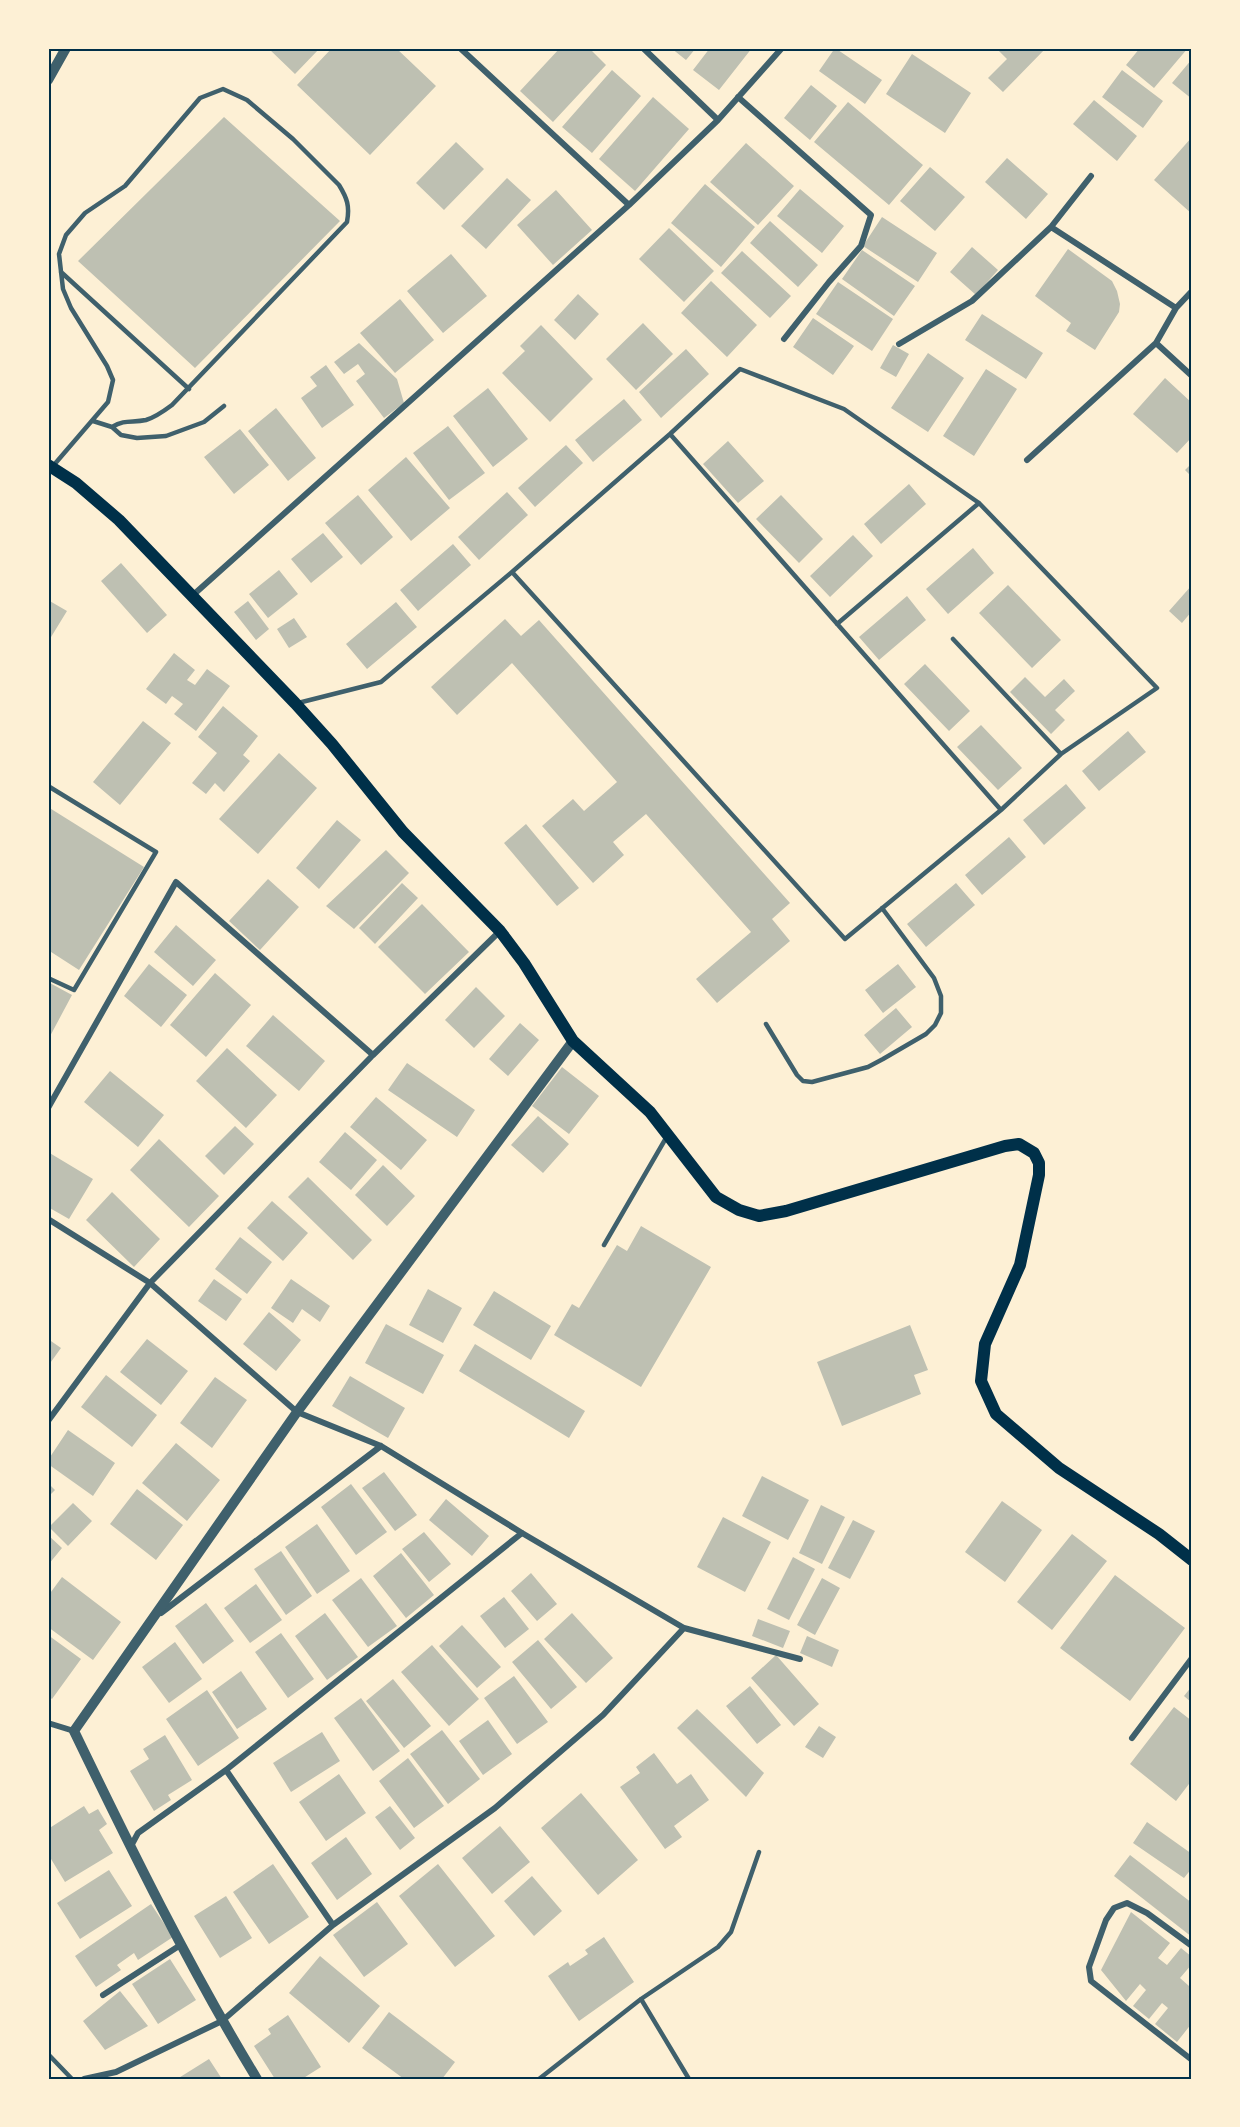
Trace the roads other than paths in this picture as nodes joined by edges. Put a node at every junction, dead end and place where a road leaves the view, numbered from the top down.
1 (66, 48) edge
2 (460, 48) edge
3 (643, 48) edge
4 (782, 48) edge
5 (48, 80) edge
6 (738, 97) junction
7 (718, 120) junction
8 (1091, 176) dead end
9 (629, 205) junction
10 (1051, 227) junction
11 (61, 272) junction
12 (1192, 291) edge
13 (1176, 308) junction
14 (784, 339) dead end
15 (1156, 343) junction
16 (898, 344) dead end
17 (1192, 376) edge
18 (189, 389) junction
19 (224, 406) dead end
20 (93, 421) junction
21 (112, 427) junction
22 (670, 434) junction
23 (1027, 460) dead end
24 (50, 466) edge
25 (979, 503) junction
26 (512, 572) junction
27 (191, 596) junction
28 (837, 624) junction
29 (954, 639) dead end
30 (296, 703) junction
31 (1061, 754) junction
32 (48, 786) edge
33 (1001, 810) junction
34 (882, 908) junction
35 (500, 931) junction
36 (48, 978) edge
37 (766, 1024) dead end
38 (573, 1041) junction
39 (373, 1055) junction
40 (48, 1108) edge
41 (668, 1135) junction
42 (48, 1219) edge
43 (604, 1245) dead end
44 (150, 1283) junction
45 (297, 1412) junction
46 (48, 1421) edge
47 (381, 1446) junction
48 (522, 1533) junction
49 (1192, 1560) edge
50 (153, 1619) junction
51 (684, 1628) junction
52 (1192, 1658) edge
53 (800, 1659) dead end
54 (48, 1723) edge
55 (74, 1731) junction
56 (1132, 1738) dead end
57 (226, 1770) junction
58 (130, 1847) junction
59 (759, 1852) dead end
60 (333, 1925) junction
61 (182, 1944) junction
62 (1192, 1946) edge
63 (103, 1995) dead end
64 (641, 1999) junction
65 (222, 2021) junction
66 (48, 2054) edge
67 (1192, 2060) edge
68 (72, 2079) edge
69 (84, 2079) edge
70 (257, 2079) edge
71 (539, 2079) edge
72 (688, 2079) edge

1 - 5 street
2 - 9 street
3 - 7 street
4 - 6 street
6 - 7 street
6 - 14 street
7 - 9 street
8 - 10 street
9 - 27 street
10 - 13 street
10 - 16 street
11 - 18 lane
11 - 18 lane
11 - 20 lane
12 - 13 street
13 - 15 street
15 - 17 street
15 - 23 street
18 - 21 lane
19 - 21 lane
20 - 21 lane
20 - 24 lane
22 - 25 lane
22 - 26 lane
22 - 28 lane
24 - 27 main road
25 - 28 lane
25 - 31 lane
26 - 30 lane
26 - 34 lane
27 - 30 main road
28 - 33 lane
29 - 31 lane
30 - 35 main road
31 - 33 lane
32 - 36 lane
33 - 34 lane
34 - 37 lane
35 - 38 main road
35 - 39 street
38 - 41 main road
38 - 45 street
39 - 40 street
39 - 44 street
41 - 43 lane
41 - 49 main road
42 - 44 street
44 - 45 street
44 - 46 street
45 - 47 street
45 - 50 street
47 - 48 street
47 - 50 street
48 - 51 street
48 - 57 street
50 - 55 street
51 - 53 street
51 - 60 street
52 - 56 street
54 - 55 street
55 - 58 street
57 - 58 street
57 - 60 street
58 - 61 street
59 - 64 lane
60 - 65 street
61 - 63 street
61 - 65 street
62 - 67 street
64 - 71 lane
64 - 72 lane
65 - 69 street
65 - 70 street
66 - 68 lane

